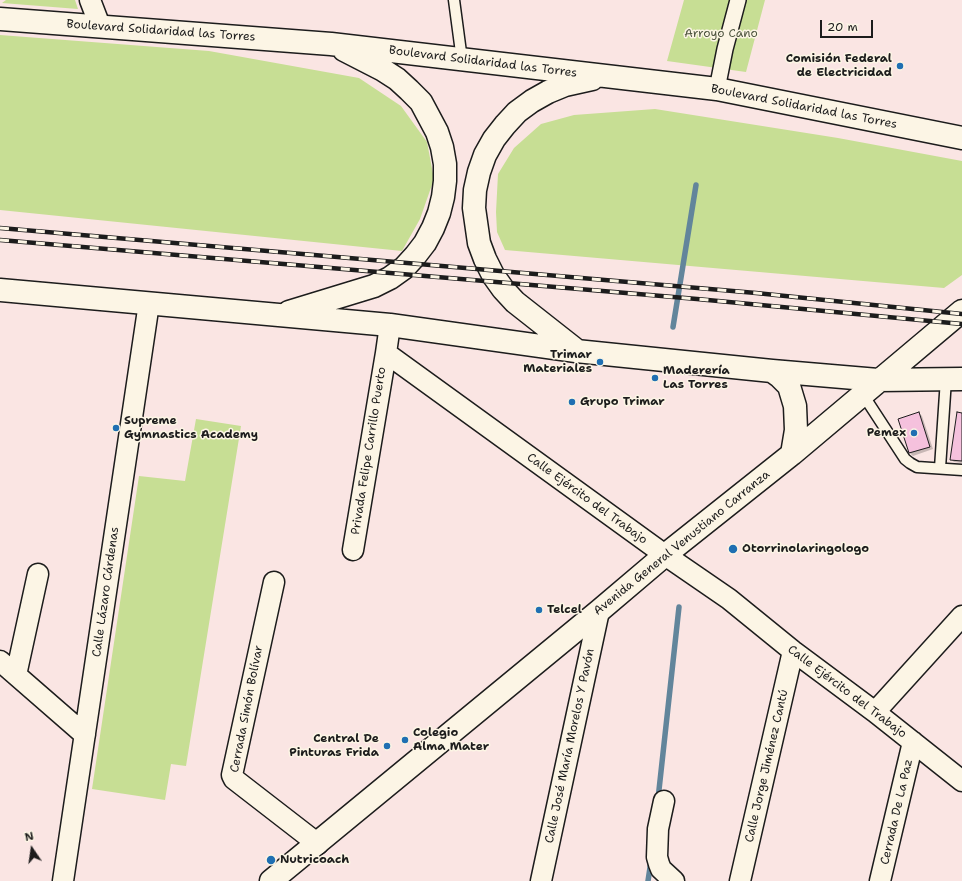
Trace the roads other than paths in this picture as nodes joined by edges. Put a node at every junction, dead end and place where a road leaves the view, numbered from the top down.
1 (90, 0) edge
2 (454, 0) edge
3 (738, 0) edge
4 (0, 19) edge
5 (100, 26) junction
6 (331, 44) junction
7 (462, 60) junction
8 (609, 76) junction
9 (717, 89) junction
10 (962, 138) edge
11 (0, 290) edge
12 (149, 303) junction
13 (962, 311) edge
14 (279, 316) junction
15 (390, 325) junction
16 (576, 351) junction
17 (386, 353) junction
18 (772, 371) junction
19 (954, 379) edge
20 (870, 387) junction
21 (792, 454) junction
22 (940, 468) junction
23 (962, 470) edge
24 (353, 550) dead end
25 (664, 555) junction
26 (38, 574) dead end
27 (274, 582) dead end
28 (599, 611) junction
29 (962, 616) edge
30 (793, 651) junction
31 (0, 661) edge
32 (16, 675) junction
33 (875, 712) junction
34 (85, 735) junction
35 (913, 742) junction
36 (962, 781) edge
37 (664, 801) dead end
38 (318, 844) junction
39 (63, 881) edge
40 (271, 881) edge
41 (541, 881) edge
42 (674, 881) edge
43 (740, 881) edge
44 (880, 881) edge

1 - 5 street
2 - 7 lane
3 - 9 street
4 - 5 main road, Boulevard Solidaridad las Torres
5 - 6 main road, Boulevard Solidaridad las Torres
6 - 7 main road, Boulevard Solidaridad las Torres
6 - 14 main road
7 - 8 main road, Boulevard Solidaridad las Torres
8 - 9 main road, Boulevard Solidaridad las Torres
8 - 16 main road
9 - 10 main road, Boulevard Solidaridad las Torres
11 - 12 main road
12 - 14 main road
12 - 34 street, Calle Lázaro Cárdenas
13 - 20 main road, Avenida General Venustiano Carranza
14 - 15 main road
15 - 16 main road
15 - 17 street
16 - 18 main road
17 - 24 street, Privada Felipe Carrillo Puerto
17 - 25 street, Calle Ejército del Trabajo
18 - 20 main road
18 - 21 main road
19 - 20 main road
19 - 22 lane
20 - 21 main road, Avenida General Venustiano Carranza
20 - 22 lane
21 - 25 main road, Avenida General Venustiano Carranza
22 - 23 lane
25 - 28 main road, Avenida General Venustiano Carranza
25 - 30 street, Calle Ejército del Trabajo
26 - 32 street
27 - 38 street, Cerrada Simón Bolívar
28 - 38 main road, Avenida General Venustiano Carranza
28 - 41 street, Calle José María Morelos Y Pavón
29 - 33 street
30 - 33 street, Calle Ejército del Trabajo
30 - 43 street, Calle Jorge Jiménez Cantú
31 - 32 street
32 - 34 street
33 - 35 street, Calle Ejército del Trabajo
34 - 39 street, Calle Lázaro Cárdenas
35 - 36 street, Calle Ejército del Trabajo
35 - 44 street, Cerrada De La Paz
37 - 42 street
38 - 40 main road, Avenida General Venustiano Carranza

